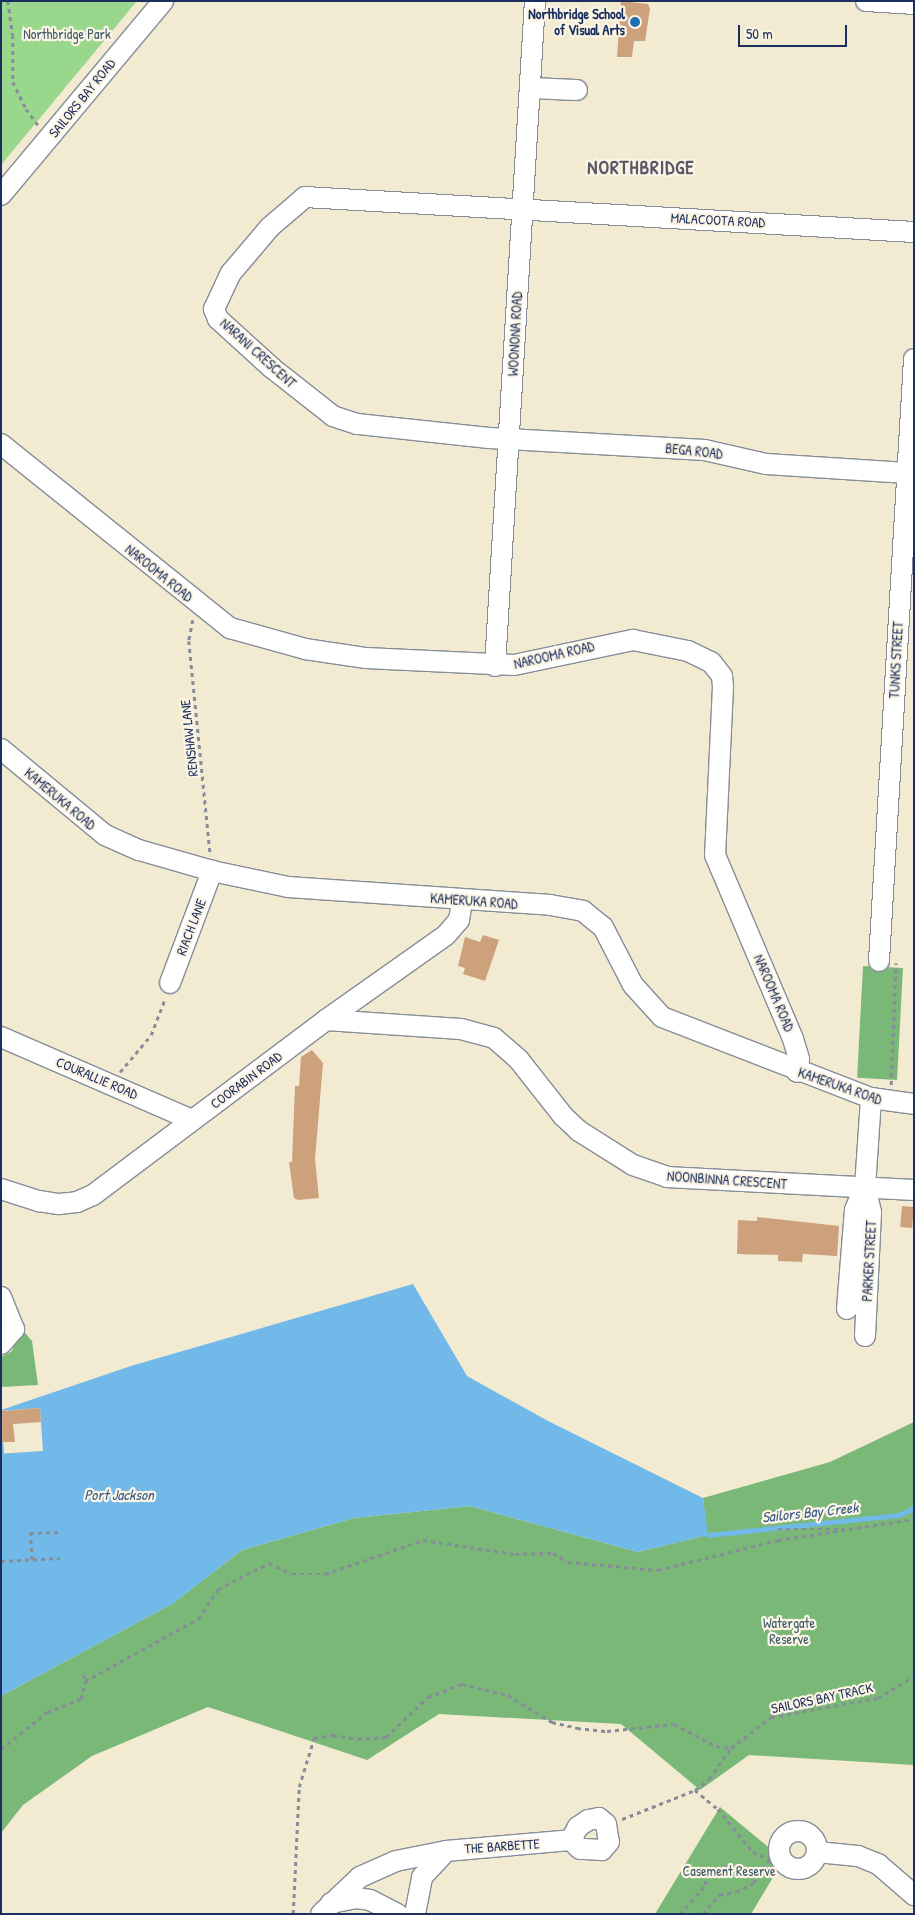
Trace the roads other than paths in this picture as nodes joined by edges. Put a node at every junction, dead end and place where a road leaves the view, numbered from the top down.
1 (163, 1) edge
2 (534, 1) edge
3 (866, 1) edge
4 (914, 4) edge
5 (530, 88) junction
6 (577, 90) dead end
7 (1, 195) edge
8 (523, 208) junction
9 (914, 232) edge
10 (914, 359) edge
11 (509, 439) junction
12 (1, 444) edge
13 (907, 473) junction
14 (907, 598) edge
15 (496, 666) junction
16 (1, 749) edge
17 (212, 871) junction
18 (462, 900) junction
19 (879, 962) road end
20 (170, 983) road end
21 (326, 1020) junction
22 (1, 1037) edge
23 (797, 1072) junction
24 (871, 1098) junction
25 (914, 1104) edge
26 (192, 1120) junction
27 (865, 1187) junction
28 (1, 1188) edge
29 (914, 1190) edge
30 (1, 1298) edge
31 (847, 1309) dead end
32 (865, 1336) dead end
33 (1, 1344) edge
34 (571, 1840) junction
35 (446, 1851) junction
36 (817, 1852) junction
37 (914, 1895) edge
38 (326, 1908) edge
39 (398, 1914) edge
40 (415, 1914) edge

1 - 7 street, SAILORS BAY ROAD
2 - 5 street, WOONONA ROAD
3 - 4 street
5 - 6 street
5 - 8 street, WOONONA ROAD
8 - 9 street, MALACOOTA ROAD
8 - 11 street, WOONONA ROAD
8 - 11 street, NARANI CRESCENT
10 - 13 street, TUNKS STREET
11 - 13 street, BEGA ROAD
11 - 15 street, WOONONA ROAD
12 - 15 street, NAROOMA ROAD
13 - 14 street, TUNKS STREET
14 - 19 street, TUNKS STREET
15 - 23 street, NAROOMA ROAD
16 - 17 street, KAMERUKA ROAD
17 - 18 street, KAMERUKA ROAD
17 - 20 street, RIACH LANE
18 - 21 street, COORABIN ROAD
18 - 23 street, KAMERUKA ROAD
21 - 26 street, COORABIN ROAD
21 - 27 street, NOONBINNA CRESCENT
22 - 26 street, COURALLIE ROAD
23 - 24 street, KAMERUKA ROAD
24 - 25 street, KAMERUKA ROAD
24 - 27 street, PARKER STREET
26 - 28 street, COORABIN ROAD
27 - 29 street, NOONBINNA CRESCENT
27 - 31 street, PARKER STREET
27 - 32 street, PARKER STREET
30 - 33 street
34 - 34 street, THE BARBETTE
34 - 35 street, THE BARBETTE
35 - 38 street
35 - 40 street, THE BARBETTE
36 - 36 street
36 - 37 street
38 - 39 street

